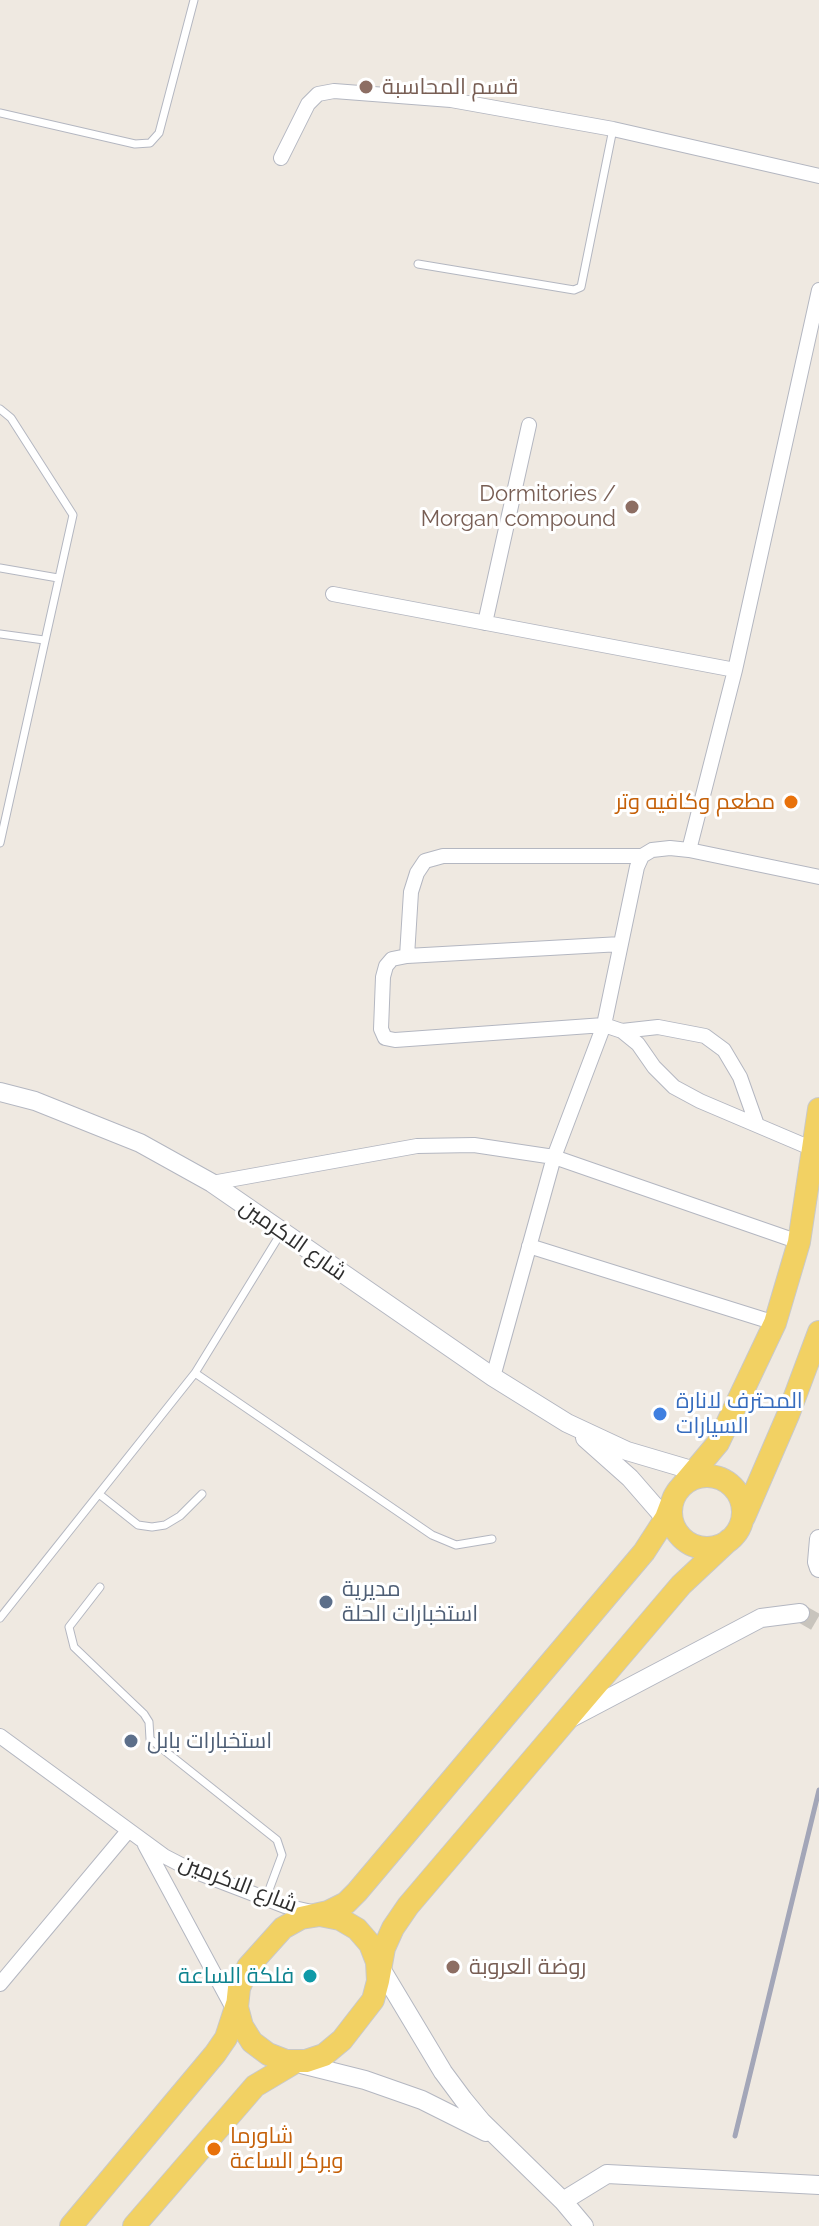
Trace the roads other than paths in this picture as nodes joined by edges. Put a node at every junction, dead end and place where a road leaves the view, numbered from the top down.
1 (194, 0) edge
2 (0, 113) edge
3 (613, 129) junction
4 (281, 158) dead end
5 (819, 176) edge
6 (418, 264) dead end
7 (819, 290) edge
8 (0, 409) edge
9 (529, 425) dead end
10 (0, 568) edge
11 (58, 578) junction
12 (333, 594) dead end
13 (485, 623) junction
14 (0, 634) edge
15 (44, 640) junction
16 (735, 670) junction
17 (0, 843) edge
18 (689, 850) junction
19 (642, 856) junction
20 (819, 877) edge
21 (621, 944) junction
22 (407, 956) junction
23 (604, 1025) junction
24 (622, 1031) junction
25 (0, 1092) edge
26 (819, 1109) edge
27 (757, 1125) junction
28 (813, 1149) junction
29 (554, 1157) junction
30 (212, 1183) junction
31 (281, 1233) junction
32 (799, 1242) junction
33 (529, 1246) junction
34 (775, 1323) junction
35 (819, 1332) edge
36 (195, 1373) junction
37 (493, 1377) junction
38 (567, 1423) junction
39 (99, 1494) junction
40 (202, 1494) dead end
41 (685, 1497) junction
42 (735, 1531) junction
43 (492, 1539) dead end
44 (819, 1539) edge
45 (819, 1568) edge
46 (100, 1587) dead end
47 (800, 1613) tunnel mouth
48 (0, 1618) edge
49 (565, 1722) junction
50 (0, 1736) edge
51 (135, 1835) junction
52 (266, 1898) junction
53 (320, 1917) junction
54 (379, 1970) junction
55 (0, 1984) edge
56 (238, 2012) junction
57 (292, 2062) junction
58 (498, 2138) junction
59 (819, 2185) edge
60 (563, 2201) junction
61 (71, 2226) edge
62 (134, 2226) edge
63 (584, 2226) edge

1 - 2 lane
3 - 4 street
3 - 5 street
3 - 6 lane
7 - 16 street
8 - 11 lane
9 - 13 street
10 - 11 lane
11 - 15 lane
12 - 13 street
13 - 16 street
14 - 15 lane
15 - 17 lane
16 - 18 street
18 - 19 street
18 - 20 street
19 - 21 street
19 - 22 street
21 - 22 street
21 - 23 street
22 - 23 street
23 - 24 street
23 - 29 street
24 - 27 street
24 - 27 street
25 - 30 street, شارع الاكرمين
26 - 28 main road
27 - 28 street
28 - 32 main road
29 - 30 street
29 - 32 street
29 - 33 street
30 - 31 street, شارع الاكرمين
31 - 36 lane
31 - 37 street, شارع الاكرمين
32 - 34 main road
33 - 34 street
33 - 37 street
34 - 41 main road
35 - 42 main road
36 - 39 lane
36 - 43 lane
37 - 38 street, شارع الاكرمين
38 - 41 street, شارع الاكرمين
38 - 41 street, شارع الاكرمين
39 - 40 lane
39 - 48 lane
41 - 42 main road
41 - 42 main road
41 - 53 main road
42 - 49 main road
44 - 45 street
46 - 52 lane
47 - 49 street
49 - 54 main road
50 - 51 street, شارع الاكرمين
51 - 52 street, شارع الاكرمين
51 - 55 street
51 - 56 street, شارع الاكرمين
52 - 53 street, شارع الاكرمين
53 - 54 main road
53 - 56 main road
54 - 57 main road
54 - 58 street
56 - 57 main road
56 - 61 main road
57 - 58 street
57 - 62 main road
58 - 60 street
59 - 60 street
60 - 63 street

